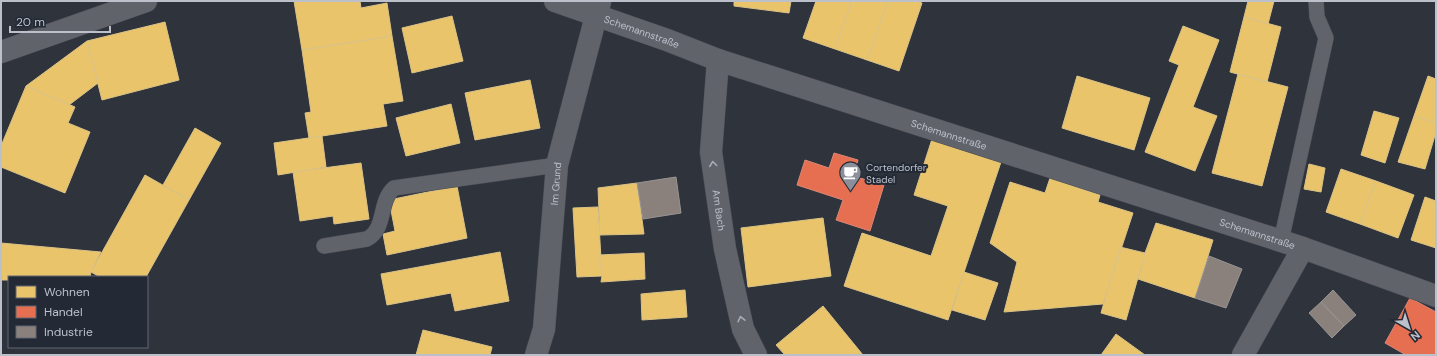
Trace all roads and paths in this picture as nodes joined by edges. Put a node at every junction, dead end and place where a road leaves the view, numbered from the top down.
1 (146, 1) edge
2 (555, 1) edge
3 (1316, 1) edge
4 (598, 8) edge
5 (1, 52) edge
6 (718, 60) junction
7 (557, 165) junction
8 (1281, 241) junction
9 (324, 246) dead end
10 (1303, 248) junction
11 (1436, 296) edge
12 (536, 355) edge
13 (756, 355) edge
14 (1243, 355) edge

1 - 5 street
2 - 4 street, Schemannstraße
3 - 8 lane
4 - 6 street, Schemannstraße
4 - 7 street, Im Grund
6 - 8 street, Schemannstraße
13 -> 6 street, Am Bach
7 - 9 lane
7 - 12 street, Im Grund
8 - 10 street, Schemannstraße
10 - 11 street, Schemannstraße
10 - 14 street, Schemannstraße

